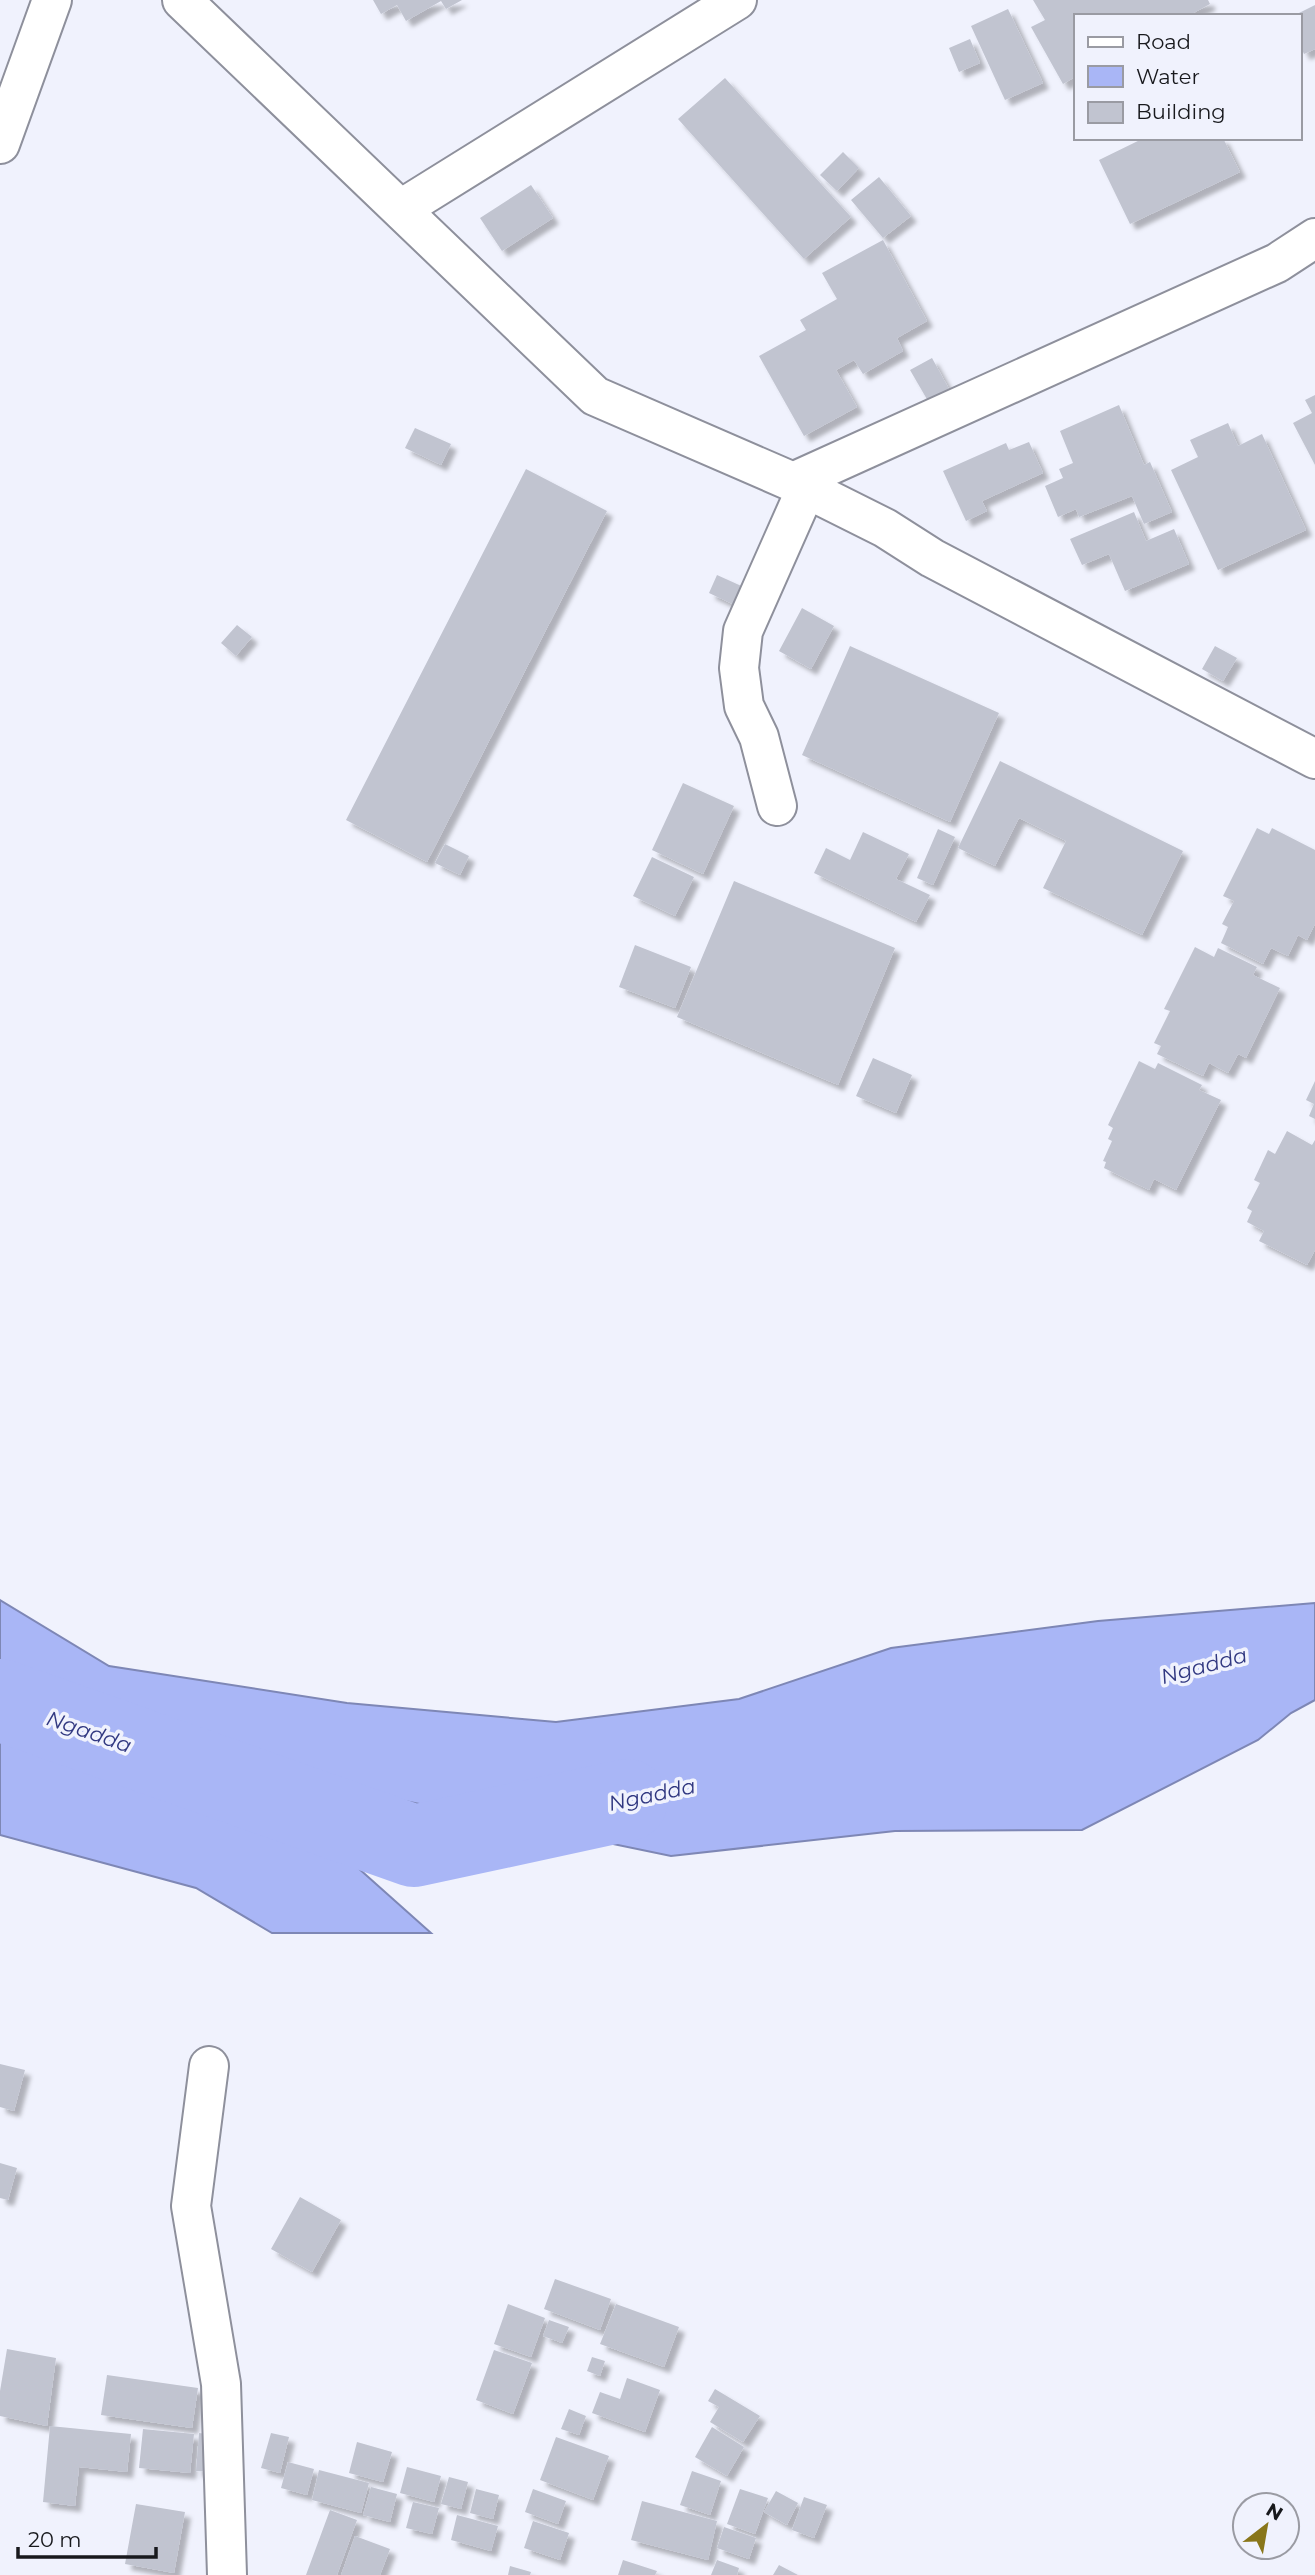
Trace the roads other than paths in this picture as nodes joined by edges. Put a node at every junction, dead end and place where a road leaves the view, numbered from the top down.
1 (52, 0) edge
2 (182, 0) edge
3 (737, 0) edge
4 (0, 144) edge
5 (401, 209) junction
6 (1315, 239) edge
7 (799, 486) junction
8 (1315, 759) edge
9 (777, 806) dead end
10 (209, 2066) dead end
11 (230, 2574) edge

1 - 4 street
2 - 5 street
3 - 5 street
5 - 7 street
6 - 7 street
7 - 8 street
7 - 9 street
10 - 11 street

